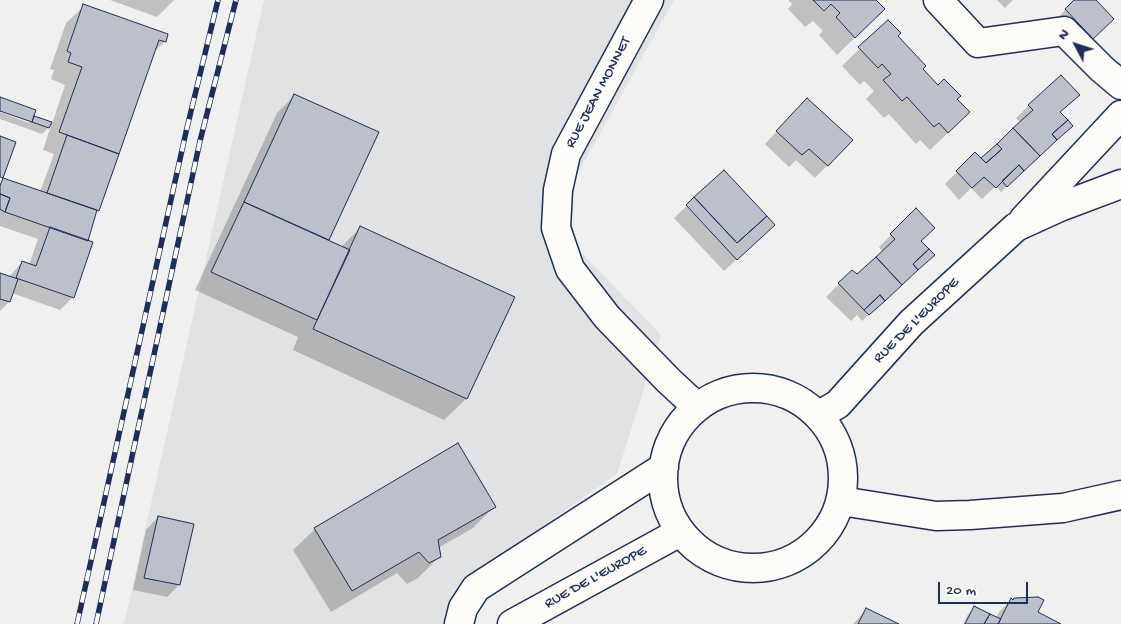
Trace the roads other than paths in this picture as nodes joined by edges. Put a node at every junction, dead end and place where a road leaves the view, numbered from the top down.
1 (649, 0) edge
2 (938, 0) edge
3 (1121, 85) edge
4 (1121, 115) edge
5 (1121, 184) edge
6 (1016, 227) junction
7 (697, 407) junction
8 (820, 415) junction
9 (664, 467) junction
10 (1121, 495) edge
11 (842, 501) junction
12 (680, 532) junction
13 (458, 624) edge
14 (512, 624) edge

1 - 7 main road, RUE JEAN MONNET
2 - 3 main road
4 - 6 main road, RUE DE L'EUROPE
5 - 6 main road, RUE DE L'EUROPE
6 - 8 main road, RUE DE L'EUROPE
7 - 8 main road
7 - 9 main road
8 - 11 main road
9 - 12 main road
9 - 13 main road
10 - 11 main road
11 - 12 main road
12 - 14 main road, RUE DE L'EUROPE

